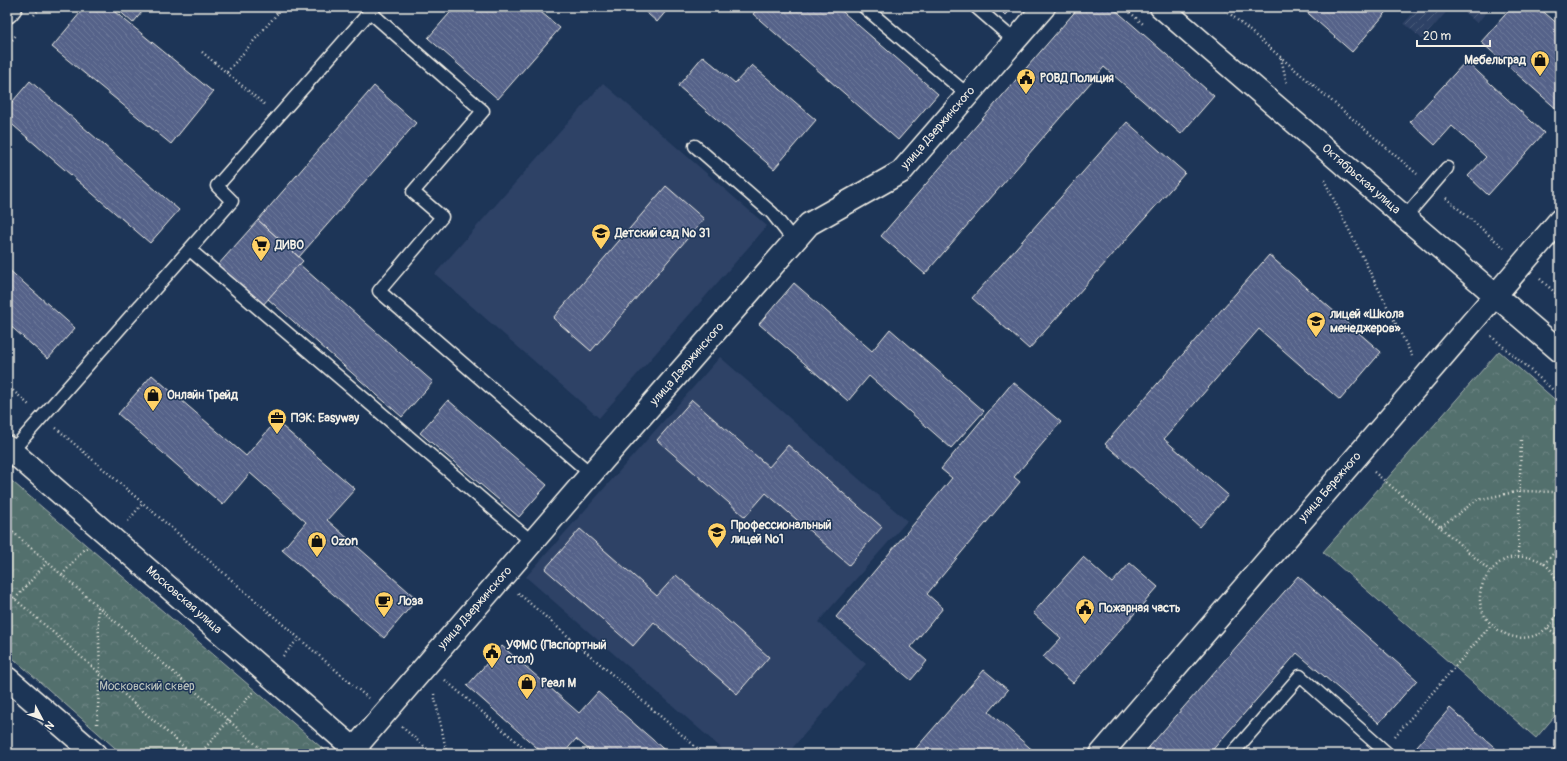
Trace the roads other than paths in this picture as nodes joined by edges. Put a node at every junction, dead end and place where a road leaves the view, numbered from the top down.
1 (11, 7) edge
2 (864, 7) edge
3 (976, 7) edge
4 (1044, 7) edge
5 (1161, 7) edge
6 (372, 9) edge
7 (7, 12) edge
8 (1015, 40) junction
9 (968, 95) junction
10 (695, 146) dead end
11 (1447, 168) dead end
12 (1405, 217) junction
13 (1560, 220) edge
14 (794, 241) junction
15 (190, 250) junction
16 (1495, 295) junction
17 (1560, 351) edge
18 (9, 449) edge
19 (591, 474) junction
20 (532, 542) junction
21 (7, 678) edge
22 (357, 751) edge
23 (1385, 752) edge
24 (95, 754) edge
25 (1101, 754) edge
26 (1232, 754) edge

1 - 7 street
2 - 9 lane
3 - 8 lane
4 - 8 street, улица Дзержинского
5 - 12 street, Октябрьская улица
6 - 15 lane
6 - 19 lane
8 - 9 street, улица Дзержинского
9 - 14 street, улица Дзержинского
10 - 14 lane
11 - 12 lane
12 - 16 street, Октябрьская улица
13 - 16 street, улица Бережного
14 - 19 street, улица Дзержинского
15 - 18 lane
15 - 20 lane
16 - 17 street, Октябрьская улица
16 - 25 street, улица Бережного
18 - 22 street, Московская улица
19 - 20 street, улица Дзержинского
20 - 22 street, улица Дзержинского
21 - 24 street
23 - 26 lane

